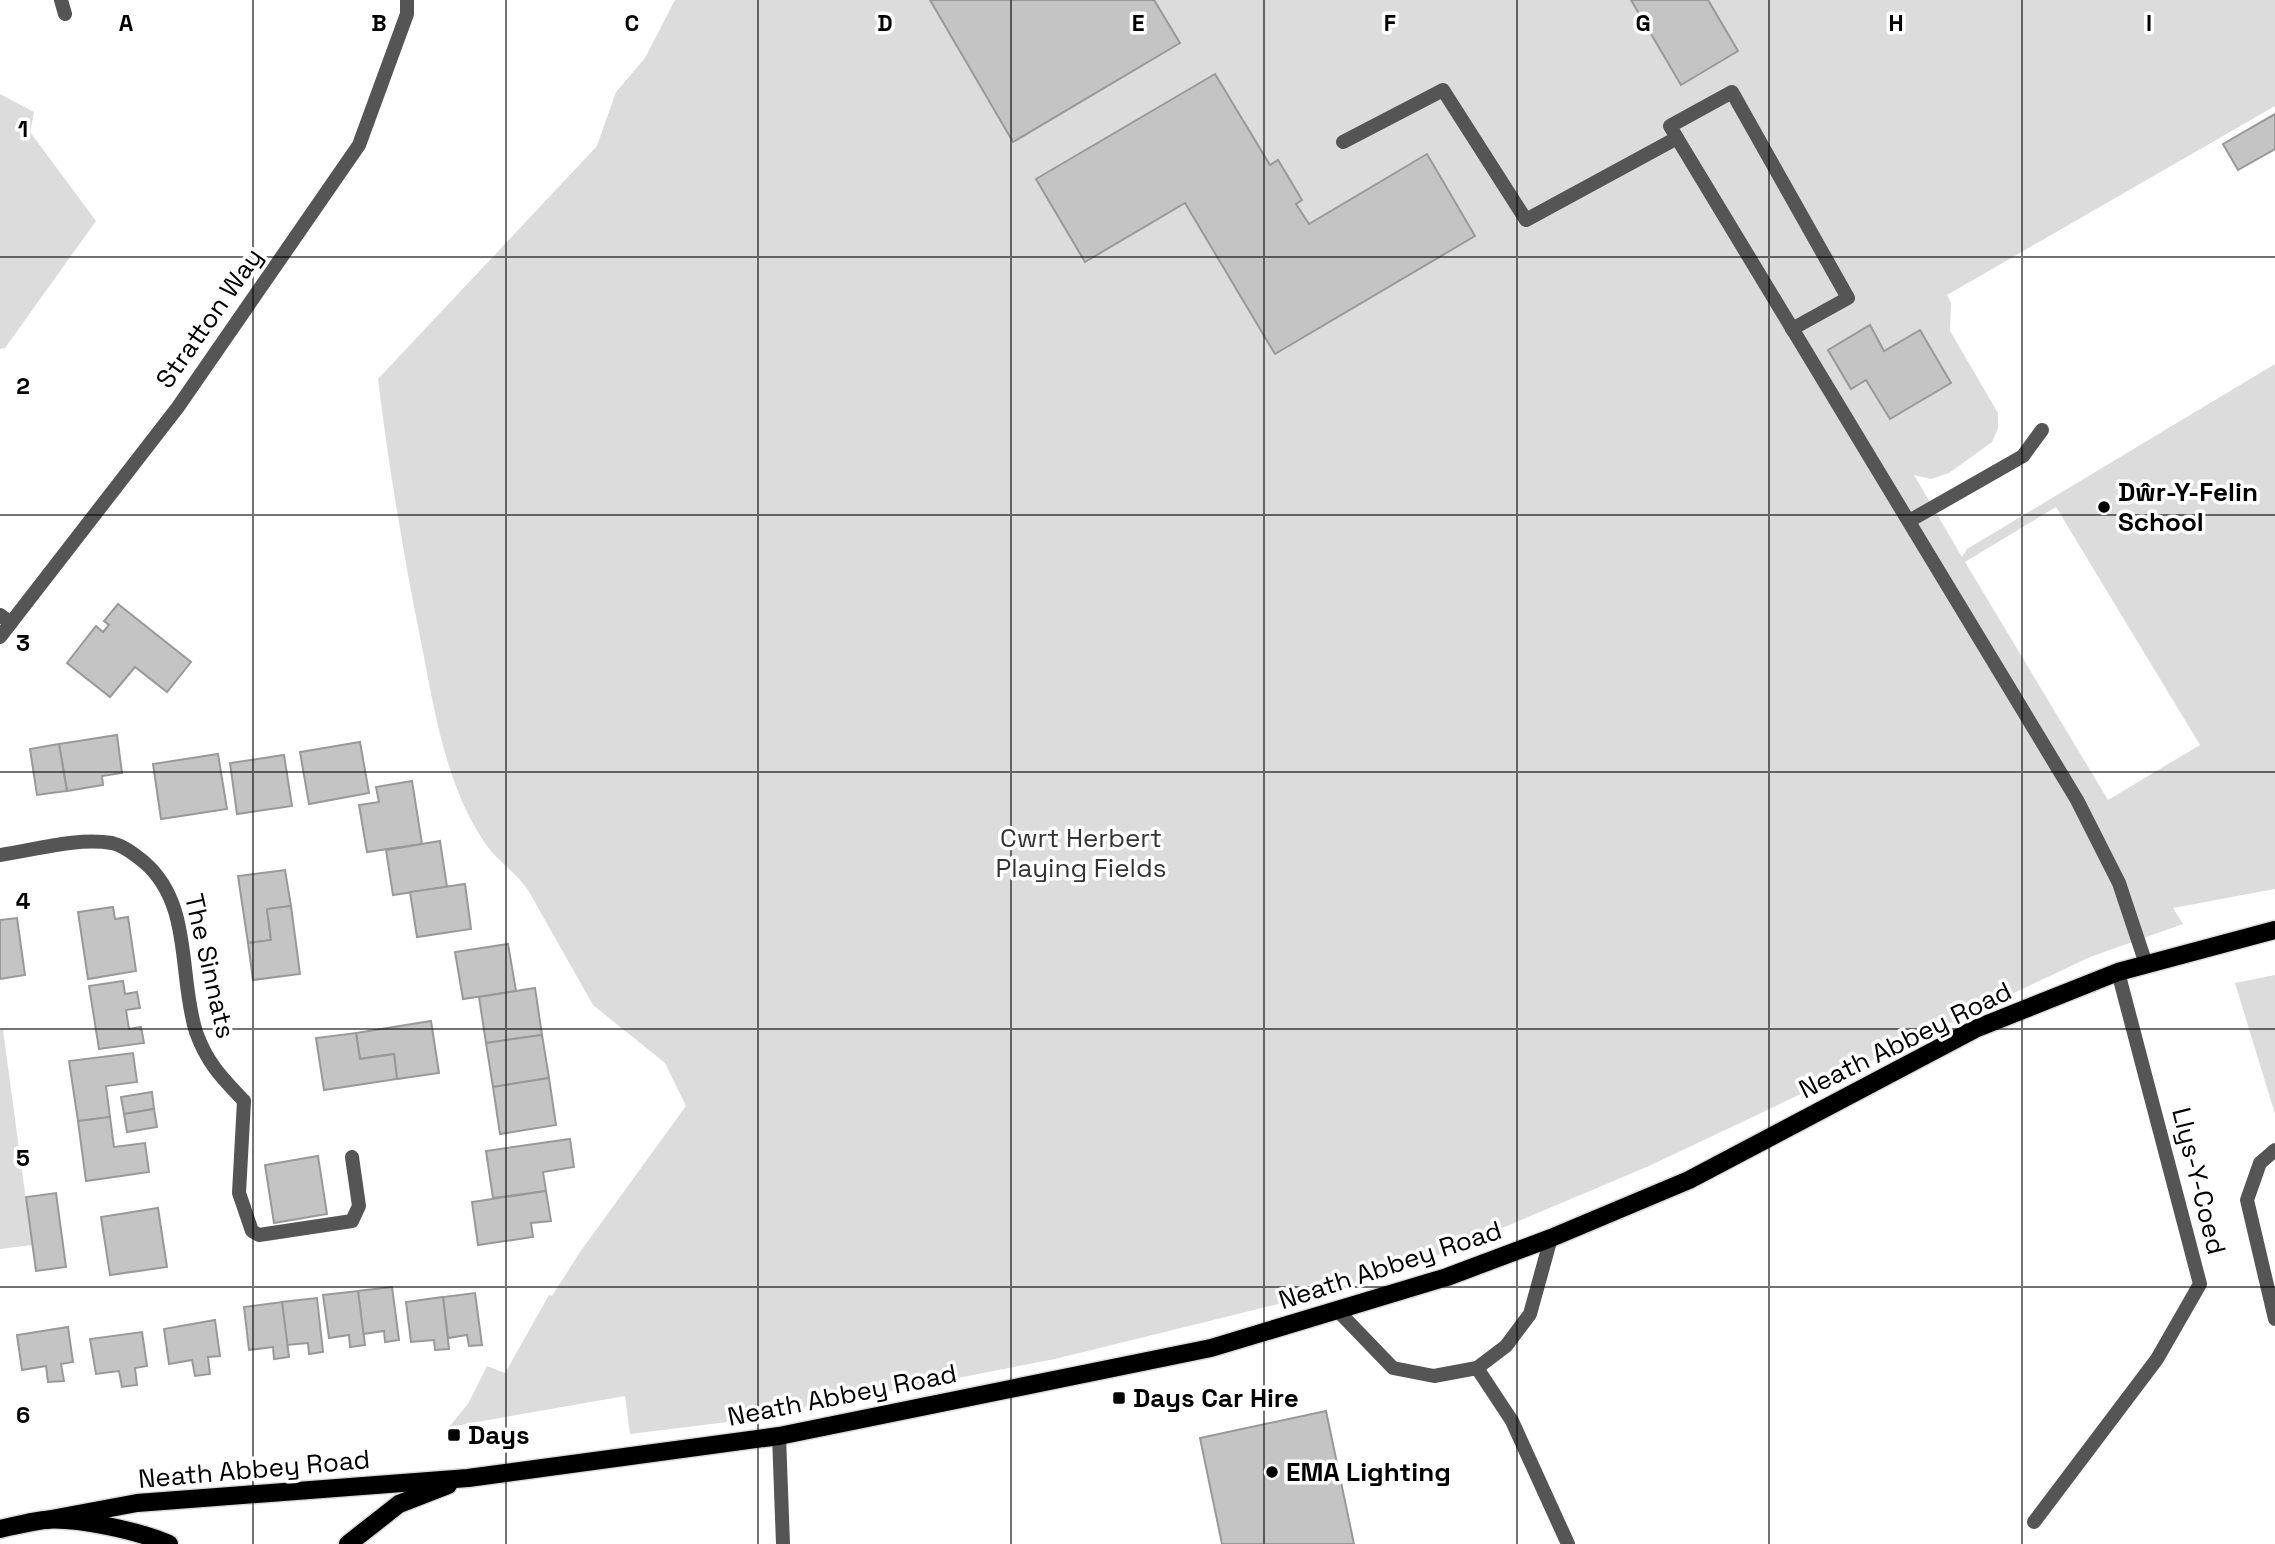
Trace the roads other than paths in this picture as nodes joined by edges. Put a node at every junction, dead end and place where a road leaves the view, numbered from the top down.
1 (407, 0) edge
2 (1677, 138) junction
3 (1343, 142) dead end
4 (1792, 329) junction
5 (2042, 430) dead end
6 (1909, 521) junction
7 (5, 619) edge
8 (0, 637) edge
9 (0, 855) edge
10 (2275, 930) edge
11 (2146, 964) junction
12 (2118, 972) junction
13 (2275, 1150) edge
14 (352, 1157) dead end
15 (1551, 1238) junction
16 (1339, 1312) junction
17 (2275, 1318) edge
18 (1476, 1368) junction
19 (779, 1436) junction
20 (468, 1478) junction
21 (46, 1520) junction
22 (2035, 1522) dead end
23 (0, 1529) edge
24 (169, 1544) edge
25 (348, 1544) edge
26 (783, 1544) edge
27 (1568, 1544) edge

1 - 7 street, Stratton Way
2 - 3 street
2 - 4 street
2 - 4 street
4 - 6 street
5 - 6 street
6 - 11 street
7 - 8 street, Stratton Way
9 - 14 street, The Sinnats
10 - 11 main road, Neath Abbey Road
11 - 12 main road, Neath Abbey Road
12 - 15 main road, Neath Abbey Road
12 - 22 street, Llys-Y-Coed
13 - 17 street
15 - 16 main road, Neath Abbey Road
15 - 18 street
16 - 18 street
16 - 19 main road, Neath Abbey Road
18 - 27 street
19 - 20 main road, Neath Abbey Road
19 - 26 street
20 - 21 main road, Neath Abbey Road
20 - 25 main road, Neath Abbey Road
21 - 23 main road, Neath Abbey Road
21 - 24 main road

